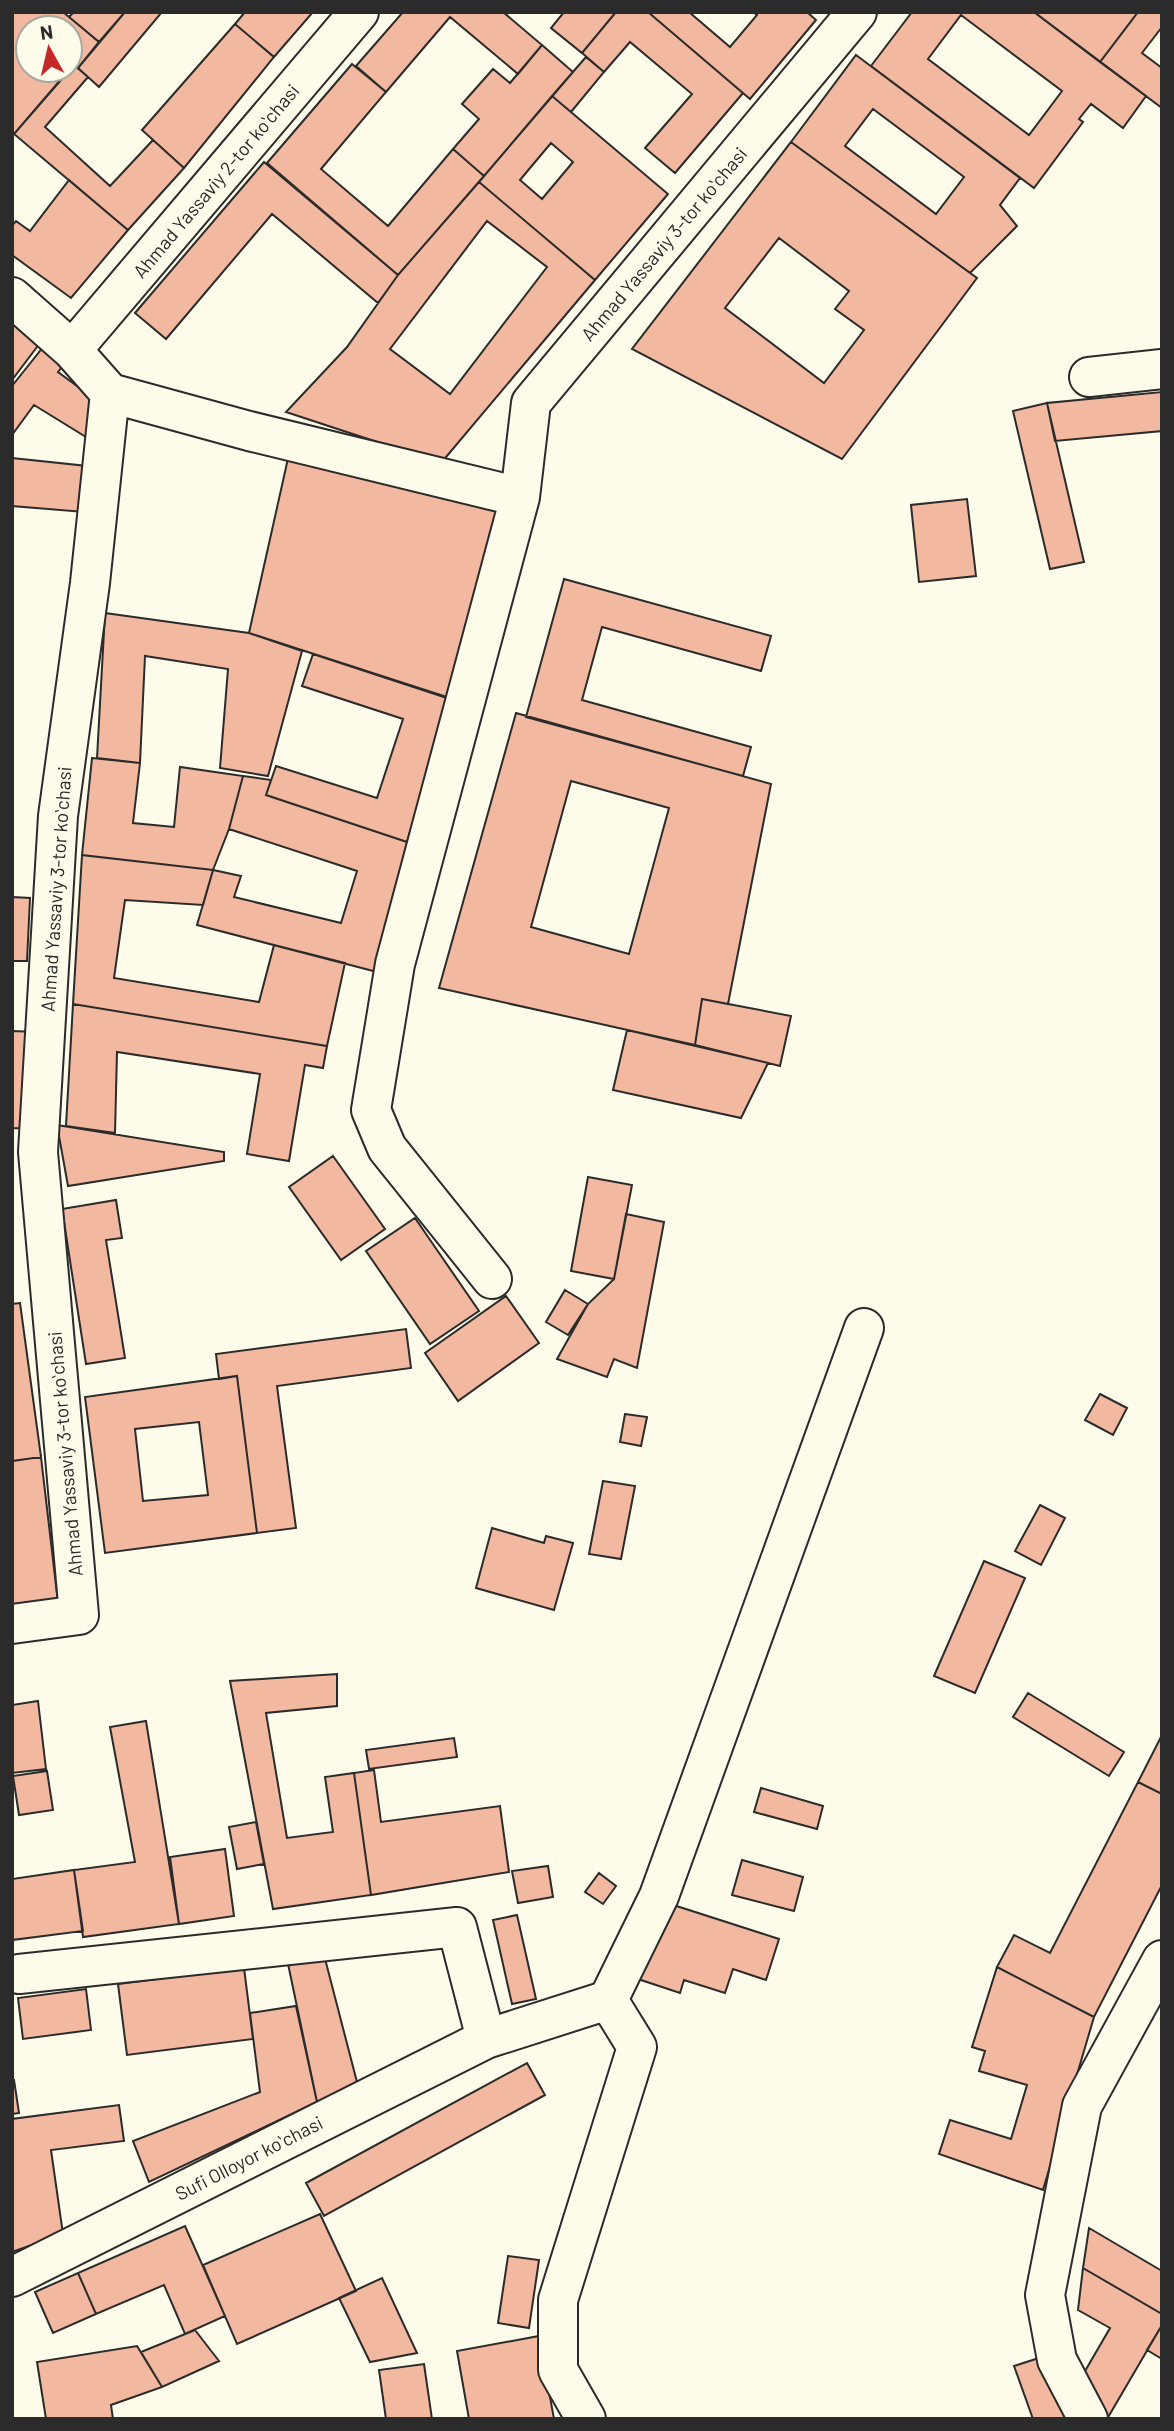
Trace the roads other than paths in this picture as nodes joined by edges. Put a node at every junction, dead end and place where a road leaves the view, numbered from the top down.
1 (359, 12) edge
2 (857, 12) edge
3 (12, 297) edge
4 (72, 350) junction
5 (1162, 369) edge
6 (1088, 377) dead end
7 (110, 393) junction
8 (520, 497) junction
9 (492, 1279) dead end
10 (864, 1328) dead end
11 (12, 1624) edge
12 (1162, 1960) edge
13 (19, 1973) dead end
14 (608, 2000) junction
15 (486, 2039) junction
16 (12, 2277) edge
17 (586, 2419) edge
18 (1088, 2419) edge

1 - 4 street, Ahmad Yassaviy 2-tor koʻchasi
2 - 8 street, Ahmad Yassaviy 3-tor koʻchasi
3 - 4 street
4 - 7 street
5 - 6 street
7 - 8 street
7 - 11 street, Ahmad Yassaviy 3-tor koʻchasi
8 - 9 street, Ahmad Yassaviy 3-tor koʻchasi
10 - 14 street
12 - 18 street
13 - 15 street
14 - 15 street, Sufi Olloyor koʻchasi
14 - 17 street
15 - 16 street, Sufi Olloyor koʻchasi

